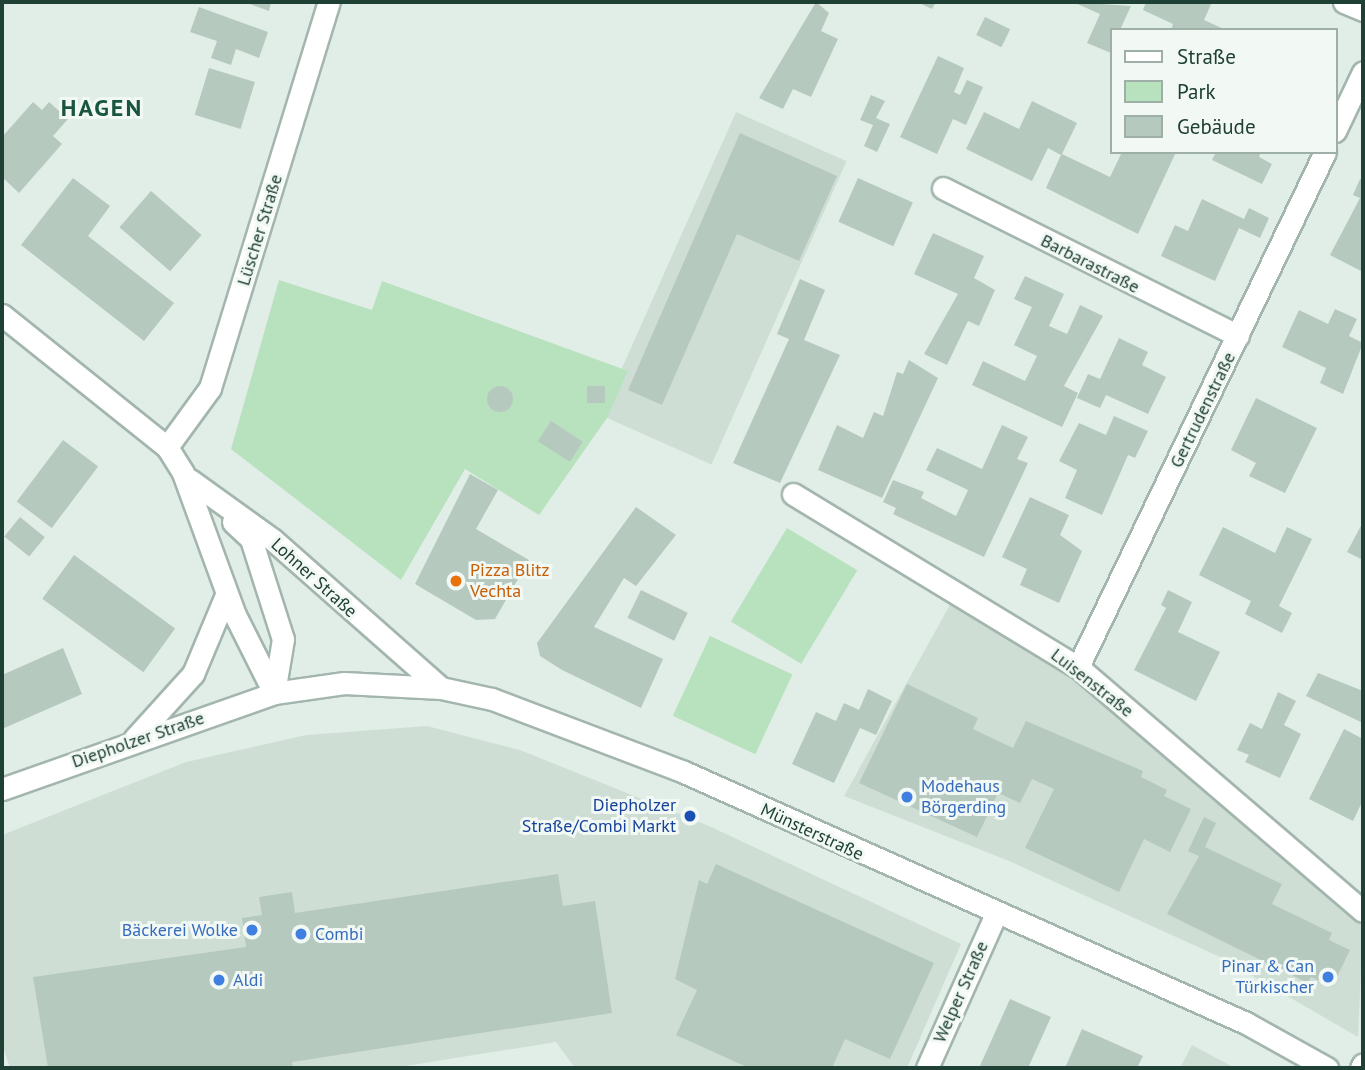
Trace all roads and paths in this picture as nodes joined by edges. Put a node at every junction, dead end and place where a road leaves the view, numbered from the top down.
1 (329, 2) edge
2 (1345, 2) edge
3 (1363, 10) edge
4 (1363, 72) edge
5 (1337, 127) edge
6 (1324, 154) edge
7 (943, 188) dead end
8 (2, 315) edge
9 (1238, 336) junction
10 (167, 447) junction
11 (183, 474) junction
12 (793, 494) dead end
13 (209, 499) junction
14 (226, 596) junction
15 (1078, 667) junction
16 (441, 688) junction
17 (274, 693) junction
18 (134, 740) junction
19 (2, 789) edge
20 (1363, 911) edge
21 (995, 916) junction
22 (927, 1068) edge
23 (1327, 1068) edge

1 - 10 main road, Lüscher Straße
2 - 3 main road
4 - 5 main road
6 - 9 main road, Gertrudenstraße
7 - 9 main road, Barbarastraße
8 - 10 main road, Lohner Straße
9 - 15 main road, Gertrudenstraße
10 - 11 main road, Lohner Straße
11 - 13 main road, Lohner Straße
11 - 14 main road, Lohner Straße
12 - 15 main road, Luisenstraße
13 - 16 main road, Lohner Straße
13 - 17 main road
14 - 17 main road, Lohner Straße
14 - 18 main road
15 - 20 main road, Luisenstraße
16 - 17 main road, Münsterstraße
16 - 21 main road, Münsterstraße
17 - 18 main road, Diepholzer Straße
18 - 19 main road, Diepholzer Straße
21 - 22 main road, Welper Straße
21 - 23 main road, Münsterstraße

